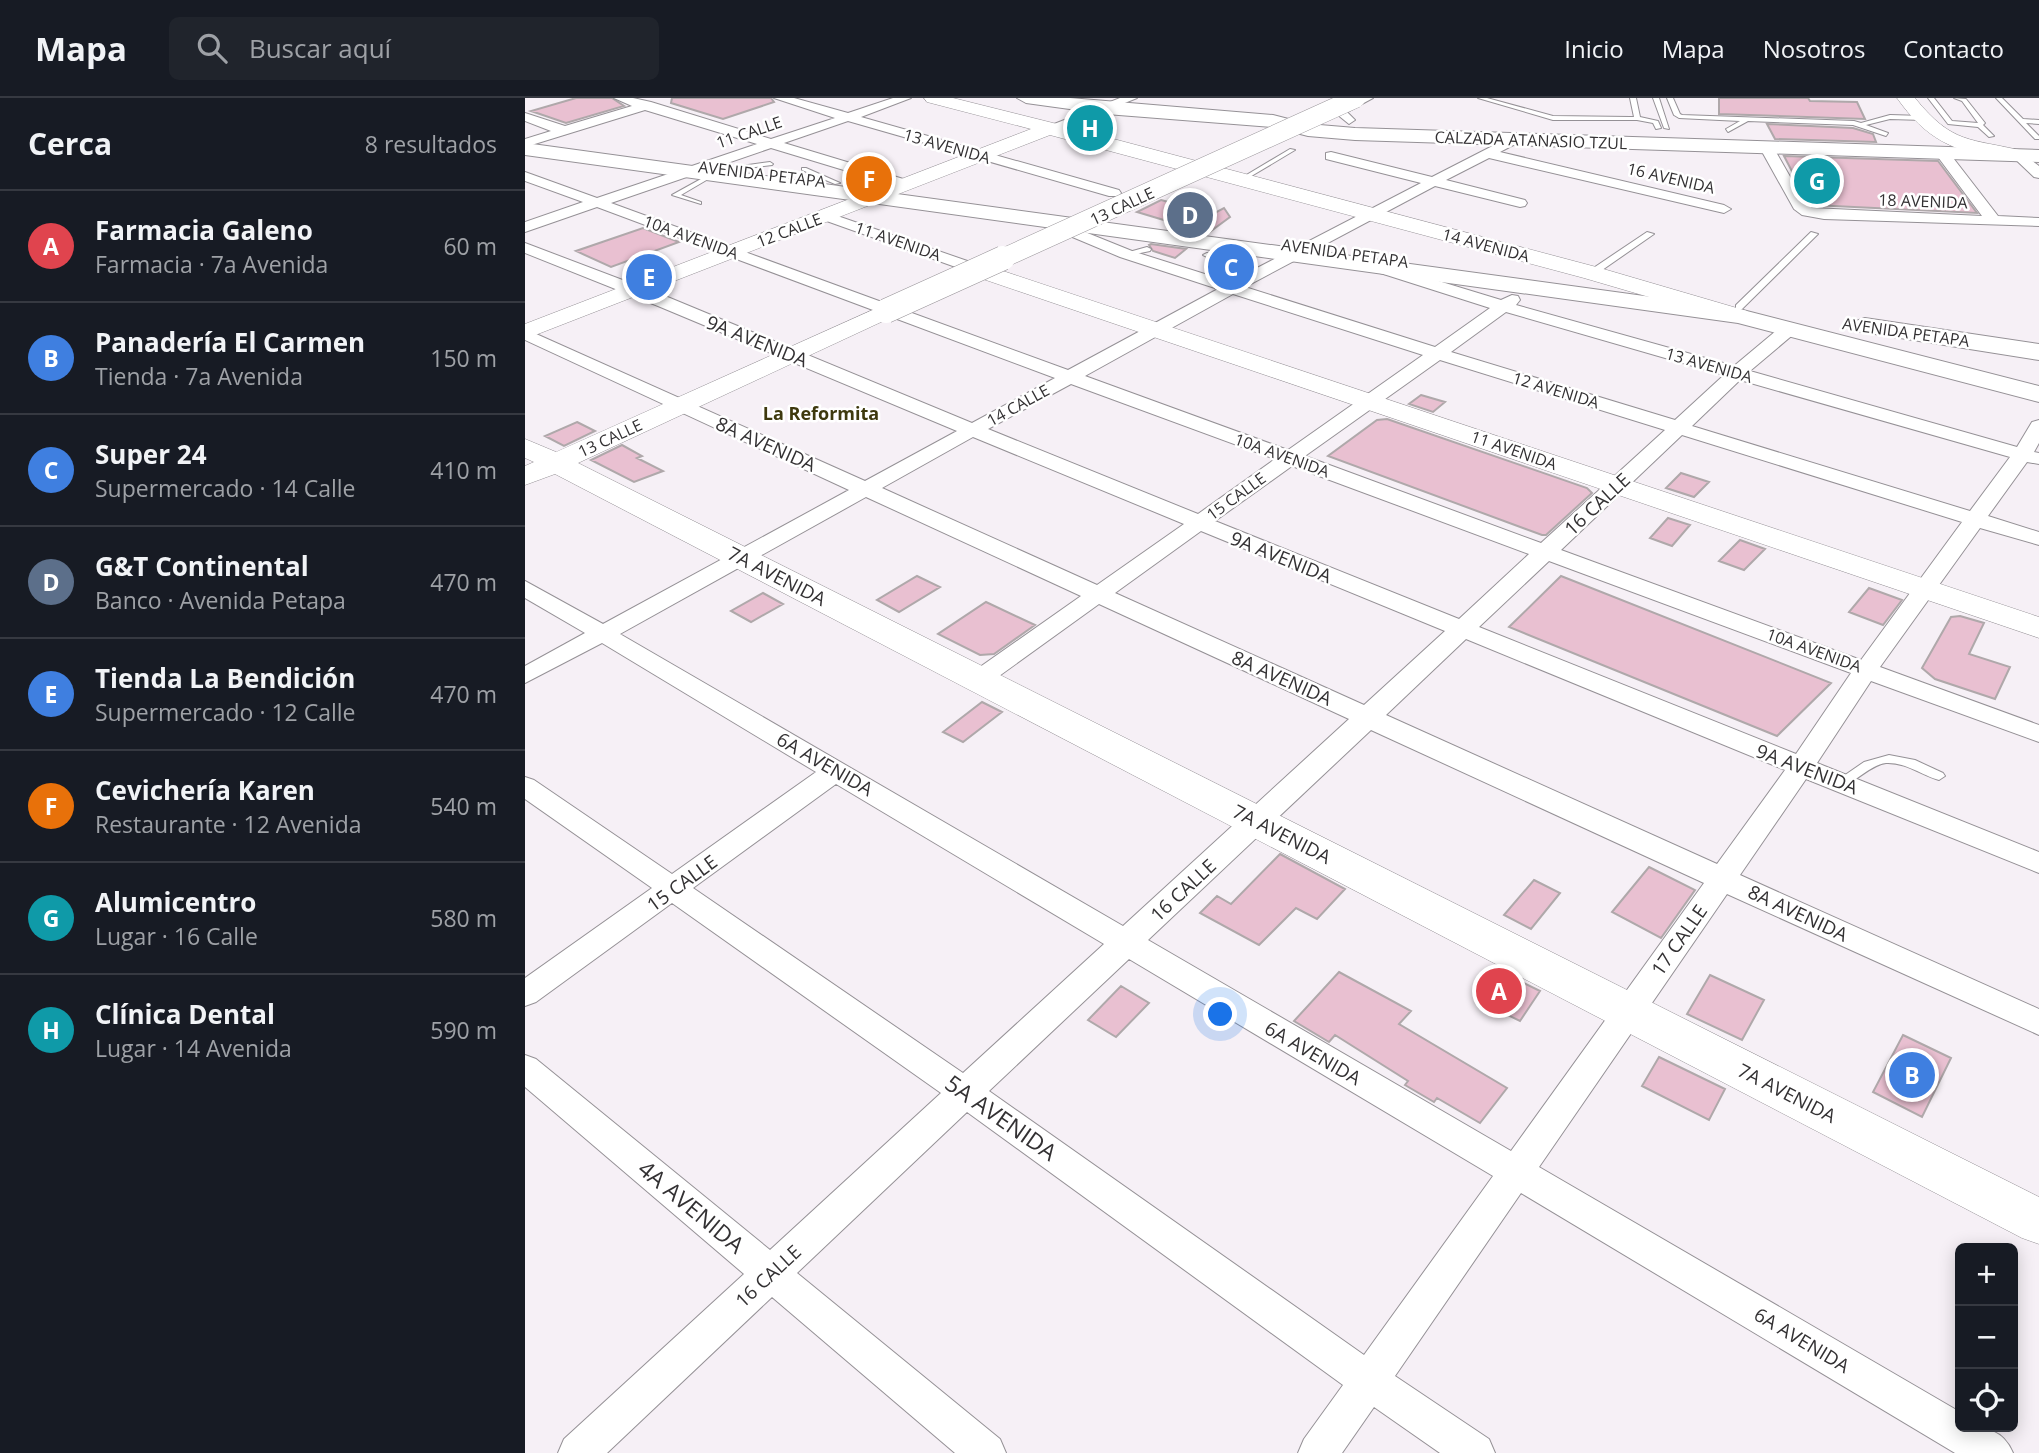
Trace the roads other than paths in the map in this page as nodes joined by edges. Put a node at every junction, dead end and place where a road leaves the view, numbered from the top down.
1 (620, 98) edge
2 (672, 98) edge
3 (780, 98) edge
4 (905, 98) edge
5 (933, 98) edge
6 (1026, 98) edge
7 (1131, 98) edge
8 (1342, 98) edge
9 (1356, 98) edge
10 (1367, 98) edge
11 (1481, 98) edge
12 (1633, 98) edge
13 (1656, 98) edge
14 (1670, 98) edge
15 (1931, 98) edge
16 (1957, 98) edge
17 (1999, 98) edge
18 (1259, 101) dead end
19 (645, 106) junction
20 (1916, 106) edge
21 (1106, 108) junction
22 (1311, 113) junction
23 (1942, 114) junction
24 (525, 117) edge
25 (848, 118) junction
26 (1637, 118) junction
27 (1349, 120) junction
28 (2019, 121) junction
29 (1288, 124) junction
30 (1863, 124) junction
31 (1744, 125) junction
32 (1051, 128) junction
33 (1663, 128) junction
34 (565, 131) junction
35 (1329, 131) junction
36 (1986, 131) junction
37 (1886, 134) junction
38 (1514, 139) junction
39 (768, 143) junction
40 (526, 144) edge
41 (1940, 144) junction
42 (2032, 144) edge
43 (1767, 148) junction
44 (1292, 150) dead end
45 (1487, 153) junction
46 (981, 156) junction
47 (1331, 156) dead end
48 (770, 164) dead end
49 (755, 165) junction
50 (710, 168) junction
51 (804, 169) dead end
52 (1201, 169) junction
53 (2039, 174) edge
54 (525, 176) edge
55 (1241, 180) junction
56 (1433, 181) junction
57 (837, 183) junction
58 (888, 191) junction
59 (1114, 194) dead end
60 (597, 203) junction
61 (699, 203) dead end
62 (1520, 203) dead end
63 (1724, 209) dead end
64 (1373, 214) junction
65 (826, 216) junction
66 (1994, 221) junction
67 (2039, 222) edge
68 (1083, 224) junction
69 (525, 227) edge
70 (1650, 234) dead end
71 (1814, 234) dead end
72 (1150, 243) junction
73 (525, 248) edge
74 (1249, 250) junction
75 (733, 252) junction
76 (1298, 252) junction
77 (1126, 254) junction
78 (1207, 255) dead end
79 (1557, 264) junction
80 (1380, 268) junction
81 (979, 270) junction
82 (1592, 273) junction
83 (1532, 285) junction
84 (1231, 288) junction
85 (635, 290) junction
86 (1683, 300) junction
87 (1503, 306) junction
88 (886, 311) junction
89 (1739, 312) junction
90 (1789, 329) junction
91 (1155, 331) junction
92 (525, 333) edge
93 (2039, 352) edge
94 (1438, 353) junction
95 (790, 354) junction
96 (1737, 373) junction
97 (1068, 377) junction
98 (2039, 394) edge
99 (1370, 401) junction
100 (682, 405) junction
101 (2039, 426) edge
102 (1679, 428) junction
103 (973, 429) junction
104 (2030, 457) edge
105 (1289, 458) junction
106 (535, 462) edge
107 (1617, 485) junction
108 (866, 489) junction
109 (1976, 520) junction
110 (1198, 523) junction
111 (2039, 539) edge
112 (1546, 552) junction
113 (742, 558) junction
114 (525, 588) edge
115 (1926, 590) junction
116 (1098, 594) junction
117 (2039, 628) edge
118 (1461, 631) junction
119 (603, 634) junction
120 (1866, 670) junction
121 (525, 676) edge
122 (979, 679) junction
123 (1368, 717) junction
124 (2039, 734) edge
125 (1801, 767) junction
126 (837, 770) junction
127 (1939, 776) dead end
128 (1841, 782) junction
129 (525, 786) edge
130 (1257, 821) junction
131 (2039, 863) edge
132 (1723, 878) junction
133 (674, 889) junction
134 (1127, 942) junction
135 (525, 994) edge
136 (1628, 1012) junction
137 (2039, 1023) edge
138 (525, 1068) edge
139 (966, 1093) junction
140 (1516, 1172) junction
141 (2039, 1222) edge
142 (771, 1273) junction
143 (1369, 1381) junction
144 (578, 1453) edge
145 (986, 1453) edge
146 (1318, 1453) edge
147 (1475, 1453) edge
148 (1993, 1453) edge

1 - 19 street
2 - 19 street
3 - 25 street, 13 AVENIDA
4 - 25 street, 11 CALLE
5 - 32 main road, 14 AVENIDA
6 - 21 main road, CALZADA ATANASIO TZUL
7 - 21 street, 12 CALLE
8 - 22 street
9 - 88 main road, 13 CALLE, bridge
10 - 27 street
11 - 26 lane
12 - 26 lane
13 - 33 lane
14 - 31 lane
15 - 23 lane
16 - 36 lane
17 - 28 lane
18 - 22 main road, CALZADA ATANASIO TZUL
19 - 34 street
19 - 39 street
20 - 23 lane
20 - 30 lane
20 - 41 main road
21 - 29 main road, CALZADA ATANASIO TZUL
21 - 32 street, 12 CALLE
22 - 27 main road, CALZADA ATANASIO TZUL
23 - 36 lane
24 - 34 street
25 - 39 street, 11 CALLE
25 - 46 street, 13 AVENIDA
26 - 33 lane
27 - 33 main road, CALZADA ATANASIO TZUL
28 - 42 lane
28 - 42 lane
29 - 35 main road, CALZADA ATANASIO TZUL
29 - 52 street
30 - 31 lane
30 - 37 lane
31 - 33 main road, CALZADA ATANASIO TZUL
31 - 37 main road, CALZADA ATANASIO TZUL
32 - 46 main road, 12 CALLE
32 - 52 main road, 14 AVENIDA
34 - 40 street
35 - 38 main road, CALZADA ATANASIO TZUL
35 - 52 street
36 - 41 main road, CALZADA ATANASIO TZUL
36 - 42 main road, CALZADA ATANASIO TZUL
37 - 41 main road, CALZADA ATANASIO TZUL
38 - 43 main road, CALZADA ATANASIO TZUL
38 - 45 street, 14 CALLE
39 - 50 street, 11 CALLE
39 - 58 street
40 - 50 main road, AVENIDA PETAPA
41 - 42 main road, CALZADA ATANASIO TZUL
41 - 43 main road, CALZADA ATANASIO TZUL
41 - 66 street
42 - 53 street
43 - 66 street, 18 AVENIDA
44 - 55 lane
45 - 56 street, 14 CALLE
45 - 63 street, 16 AVENIDA
46 - 58 main road, 12 CALLE
46 - 59 street, 13 AVENIDA
47 - 56 street
48 - 49 lane
49 - 50 lane
49 - 50 lane
50 - 57 main road, AVENIDA PETAPA
50 - 58 main road, AVENIDA PETAPA
50 - 60 street, 11 CALLE
50 - 61 lane
51 - 57 lane
52 - 55 main road, 14 AVENIDA
52 - 68 street, 13 CALLE
54 - 60 street, 10A AVENIDA
55 - 64 main road, 14 AVENIDA
56 - 62 street
56 - 64 street, 14 CALLE
57 - 58 main road, AVENIDA PETAPA
58 - 65 main road, 12 CALLE
58 - 68 main road, AVENIDA PETAPA
60 - 69 street, 11 CALLE
60 - 75 street, 10A AVENIDA
64 - 76 street, 14 CALLE
64 - 79 main road, 14 AVENIDA
65 - 75 main road, 12 CALLE
65 - 81 street, 11 AVENIDA
66 - 67 street, 18 AVENIDA
68 - 72 main road, AVENIDA PETAPA
68 - 76 main road, AVENIDA PETAPA
68 - 77 street, 12 AVENIDA
68 - 81 street, 13 CALLE
70 - 82 lane
71 - 89 lane
72 - 74 main road, AVENIDA PETAPA
72 - 77 lane
73 - 85 street, 9A AVENIDA
74 - 76 main road, AVENIDA PETAPA
74 - 78 lane
75 - 85 main road, 12 CALLE
75 - 88 street, 10A AVENIDA
76 - 80 main road, AVENIDA PETAPA
76 - 83 main road, AVENIDA PETAPA
76 - 84 street, 14 CALLE
77 - 84 street, 12 AVENIDA
79 - 82 main road, 14 AVENIDA
79 - 83 main road
80 - 83 main road, AVENIDA PETAPA
80 - 87 street, 13 AVENIDA
81 - 88 street, 13 CALLE
81 - 91 main road, 11 AVENIDA
82 - 86 main road, 14 AVENIDA
83 - 86 main road, AVENIDA PETAPA
83 - 87 street, 15 CALLE
83 - 89 main road, AVENIDA PETAPA
84 - 91 street, 14 CALLE
84 - 94 street, 12 AVENIDA
85 - 92 main road, 12 CALLE
85 - 95 street, 9A AVENIDA
86 - 89 main road, AVENIDA PETAPA
87 - 94 street, 15 CALLE
87 - 96 street, 13 AVENIDA
88 - 95 main road, 13 CALLE
88 - 97 street, 10A AVENIDA
89 - 90 main road
89 - 93 main road, AVENIDA PETAPA
90 - 96 street, 16 CALLE
90 - 98 main road
91 - 97 street, 14 CALLE
91 - 99 main road, 11 AVENIDA
92 - 100 street, 8A AVENIDA
94 - 99 street, 15 CALLE
94 - 102 street, 12 AVENIDA
95 - 100 main road, 13 CALLE
95 - 103 street, 9A AVENIDA
96 - 102 street, 16 CALLE
96 - 104 street, 13 AVENIDA
97 - 103 street, 14 CALLE
97 - 105 street, 10A AVENIDA
99 - 105 street, 15 CALLE
99 - 107 main road, 11 AVENIDA
100 - 106 main road, 13 CALLE
100 - 108 street, 8A AVENIDA
101 - 104 street, 17 CALLE
102 - 107 street, 16 CALLE
102 - 109 street, 12 AVENIDA
103 - 108 street, 14 CALLE
103 - 110 street, 9A AVENIDA
104 - 109 street, 17 CALLE
105 - 110 street, 15 CALLE
105 - 112 street, 10A AVENIDA
106 - 113 main road, 7A AVENIDA
107 - 112 street, 16 CALLE
107 - 115 main road, 11 AVENIDA
108 - 113 street, 14 CALLE
108 - 116 street, 8A AVENIDA
109 - 111 street, 12 AVENIDA
109 - 115 street, 17 CALLE
110 - 116 street, 15 CALLE
110 - 118 street, 9A AVENIDA
112 - 118 street, 16 CALLE
112 - 120 street, 10A AVENIDA
113 - 119 street, 14 CALLE
113 - 122 main road, 7A AVENIDA
114 - 119 street, 6A AVENIDA
115 - 117 main road, 11 AVENIDA
115 - 120 street, 17 CALLE
116 - 122 street, 15 CALLE
116 - 123 street, 8A AVENIDA
118 - 123 street, 16 CALLE
118 - 125 street, 9A AVENIDA
119 - 121 street, 14 CALLE
119 - 126 street, 6A AVENIDA
120 - 124 street, 10A AVENIDA
120 - 125 street, 17 CALLE
122 - 130 main road, 7A AVENIDA
123 - 130 street, 16 CALLE
123 - 132 street, 8A AVENIDA
125 - 128 street, 9A AVENIDA
125 - 132 street, 17 CALLE
126 - 133 street, 15 CALLE
126 - 134 street, 6A AVENIDA
127 - 128 lane
128 - 131 street, 9A AVENIDA
129 - 133 street, 5A AVENIDA
130 - 134 street, 16 CALLE
130 - 136 main road, 7A AVENIDA
132 - 136 street, 17 CALLE
132 - 137 street, 8A AVENIDA
133 - 135 street, 15 CALLE
133 - 139 street, 5A AVENIDA
134 - 139 street, 16 CALLE
134 - 140 street, 6A AVENIDA
136 - 140 street, 17 CALLE
136 - 141 main road, 7A AVENIDA
138 - 142 street, 4A AVENIDA
139 - 142 street, 16 CALLE
139 - 143 street, 5A AVENIDA
140 - 143 street, 17 CALLE
140 - 148 street, 6A AVENIDA
142 - 144 street, 16 CALLE
142 - 145 street, 4A AVENIDA
143 - 146 street, 17 CALLE
143 - 147 street, 5A AVENIDA

